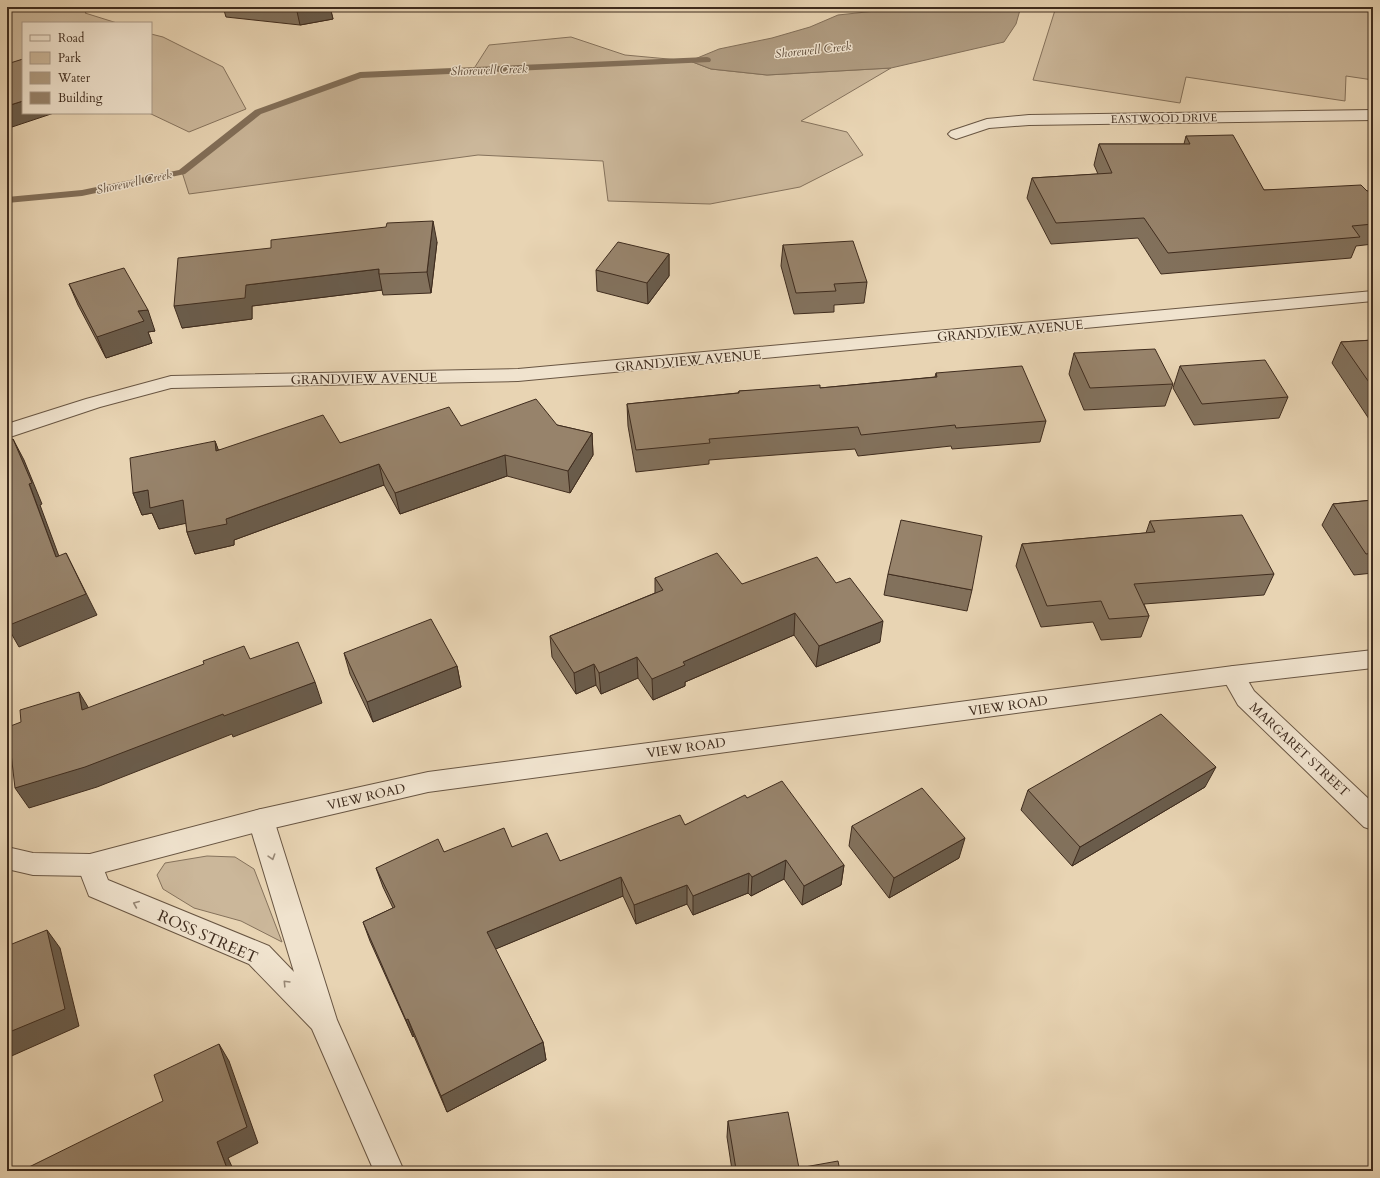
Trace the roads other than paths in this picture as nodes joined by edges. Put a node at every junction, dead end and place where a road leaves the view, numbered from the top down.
1 (1373, 115) edge
2 (956, 134) dead end
3 (1373, 296) edge
4 (7, 431) edge
5 (1373, 659) edge
6 (1234, 675) junction
7 (1373, 819) edge
8 (261, 820) junction
9 (7, 858) edge
10 (90, 865) junction
11 (323, 1021) junction
12 (389, 1171) edge

1 - 2 street, EASTWOOD DRIVE
3 - 4 street, GRANDVIEW AVENUE
5 - 6 street, VIEW ROAD
6 - 7 street, MARGARET STREET
6 - 8 street, VIEW ROAD
8 - 10 street, VIEW ROAD
8 -> 11 street, ROSS STREET
9 - 10 street, VIEW ROAD
11 -> 10 street, ROSS STREET
11 - 12 street, ROSS STREET

